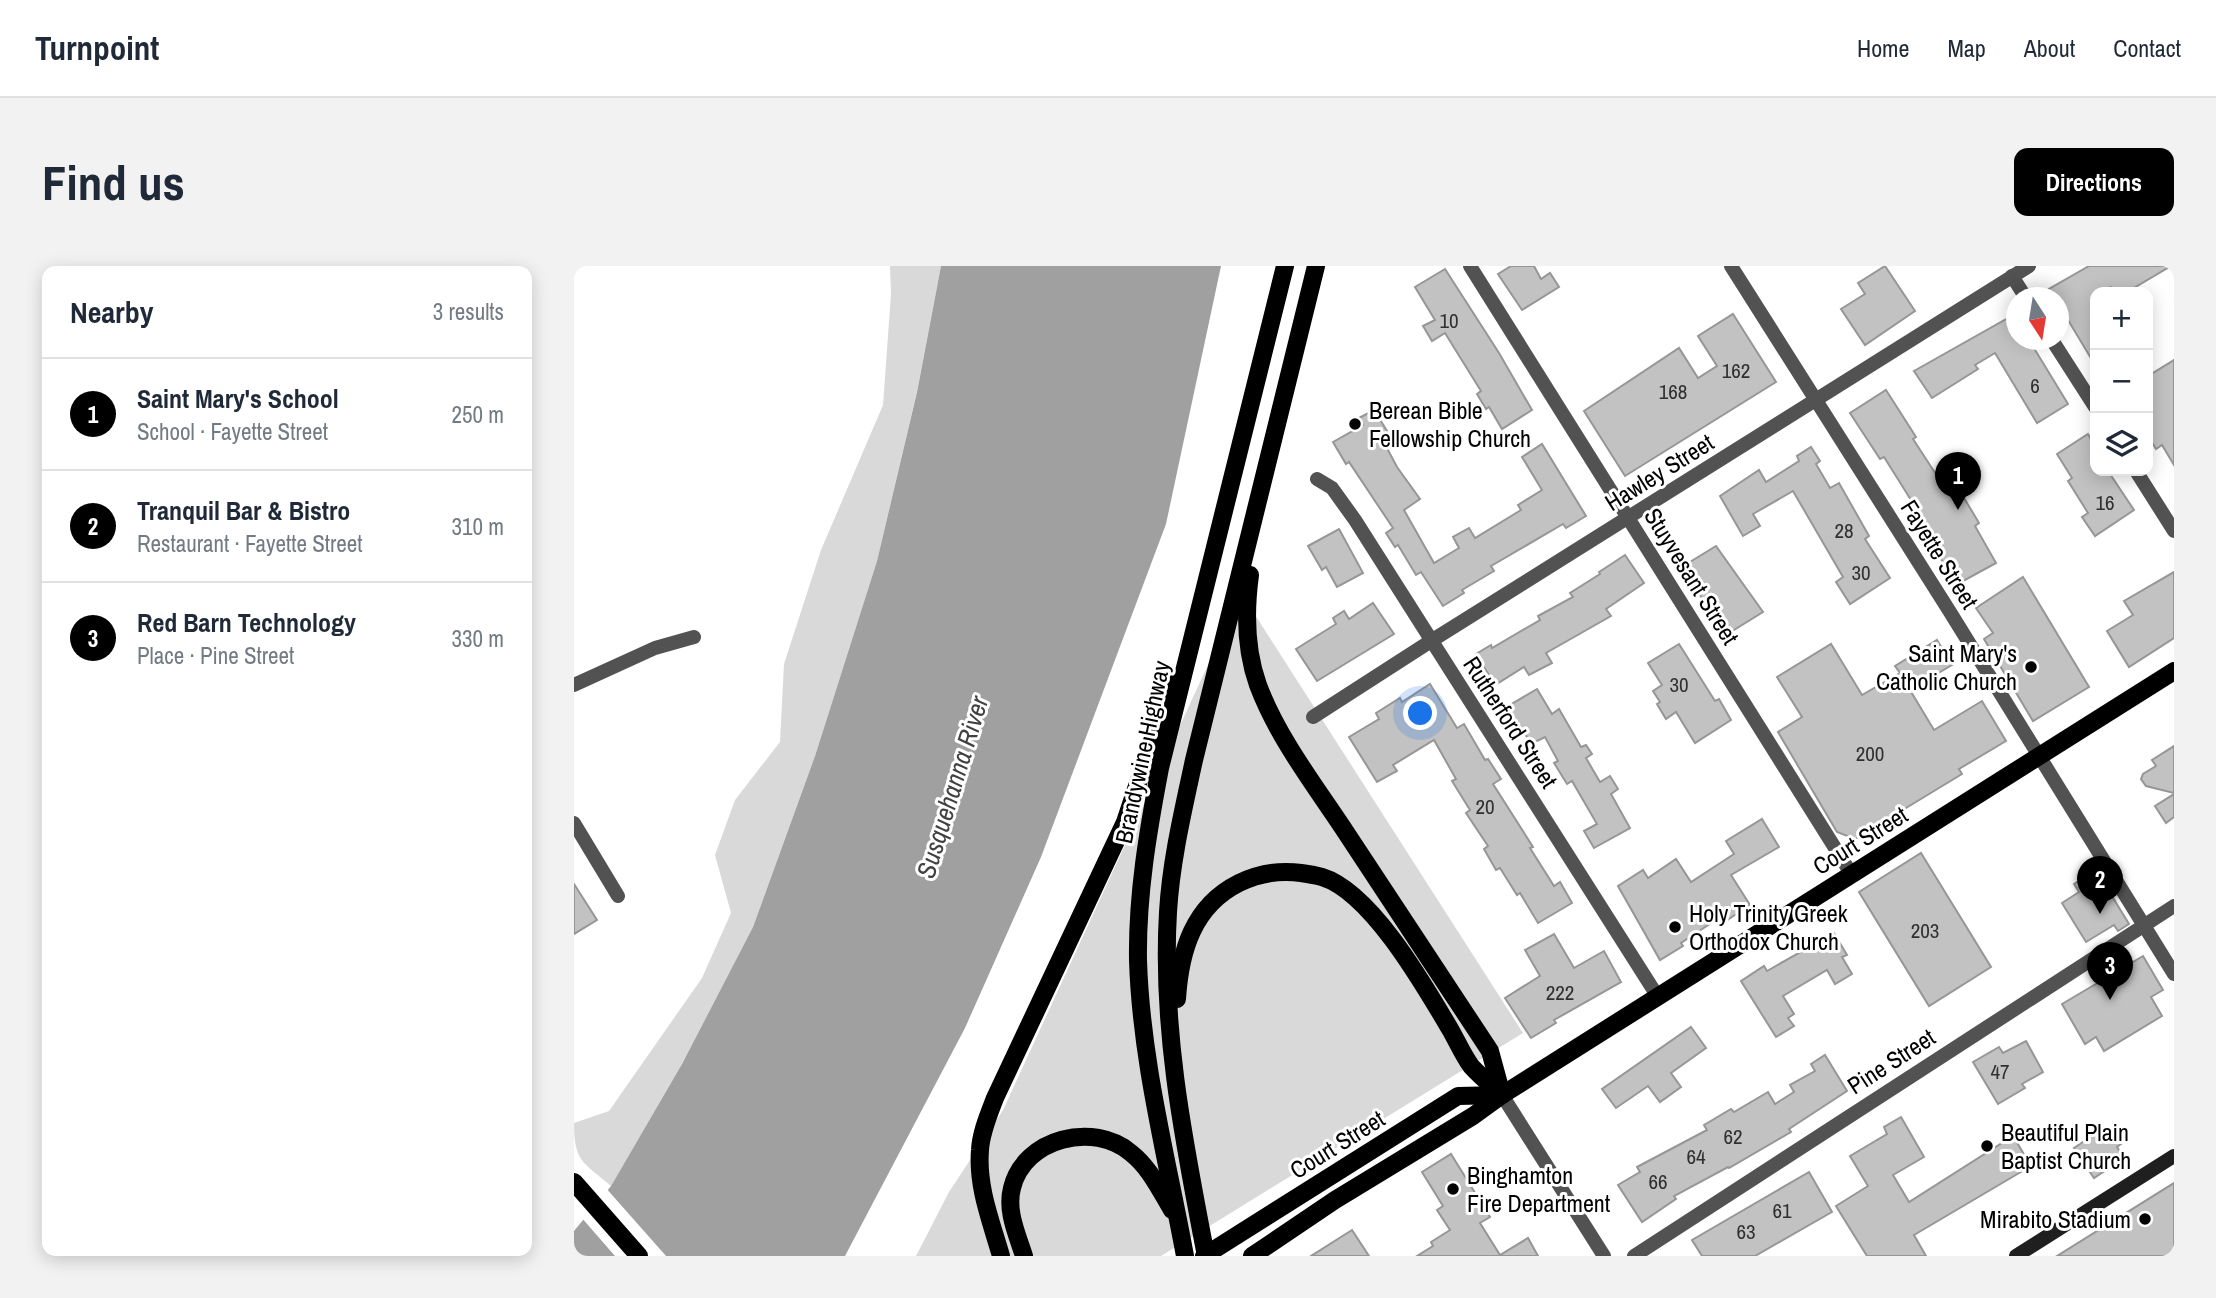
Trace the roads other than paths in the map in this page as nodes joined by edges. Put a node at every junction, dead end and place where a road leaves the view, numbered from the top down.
1 (1285, 266) edge
2 (1316, 266) edge
3 (1324, 266) edge
4 (1470, 266) edge
5 (1731, 266) edge
6 (2029, 266) edge
7 (2012, 276) junction
8 (2019, 287) edge
9 (1299, 334) junction
10 (2058, 350) edge
11 (2090, 399) edge
12 (1817, 400) junction
13 (2139, 476) edge
14 (1264, 477) junction
15 (1317, 479) dead end
16 (1629, 517) junction
17 (2174, 531) edge
18 (1201, 603) junction
19 (694, 636) dead end
20 (1431, 640) junction
21 (2174, 671) edge
22 (574, 685) edge
23 (1313, 717) dead end
24 (2039, 757) junction
25 (574, 823) edge
26 (1852, 874) junction
27 (618, 896) dead end
28 (2174, 906) edge
29 (2143, 926) junction
30 (2174, 974) edge
31 (1658, 997) junction
32 (1502, 1095) junction
33 (1180, 1115) junction
34 (2174, 1156) edge
35 (574, 1182) edge
36 (1178, 1222) junction
37 (639, 1256) edge
38 (1001, 1256) edge
39 (1024, 1256) edge
40 (1185, 1256) edge
41 (1205, 1256) edge
42 (1252, 1256) edge
43 (1604, 1256) edge
44 (1634, 1256) edge
45 (2016, 1256) edge

1 - 18 main road, Brandywine Highway
2 - 9 main road
3 - 9 main road
4 - 16 street, Stuyvesant Street
5 - 12 street, Fayette Street
6 - 7 street, Hawley Street
7 - 8 street
7 - 12 street, Hawley Street
9 - 14 main road
10 - 11 street
12 - 16 street, Hawley Street
12 - 24 street, Fayette Street
13 - 17 street
14 - 32 main road
14 - 33 main road
15 - 20 street, Rutherford Street
16 - 20 street, Hawley Street
16 - 26 street, Stuyvesant Street
18 - 36 main road, Brandywine Highway
18 - 38 main road
19 - 22 street
20 - 23 street, Hawley Street
20 - 31 street, Rutherford Street
21 - 24 main road, Court Street
24 - 26 main road, Court Street
24 - 29 street, Fayette Street
25 - 27 street
26 - 31 main road, Court Street
28 - 29 street, Pine Street
29 - 30 street, Fayette Street
29 - 44 street, Pine Street
31 - 32 main road, Court Street
32 - 33 main road
32 - 41 main road, Court Street
32 - 42 main road, Court Street
32 - 43 street
33 - 41 main road
34 - 45 street
35 - 37 main road
36 - 39 main road
36 - 40 main road, Brandywine Highway

